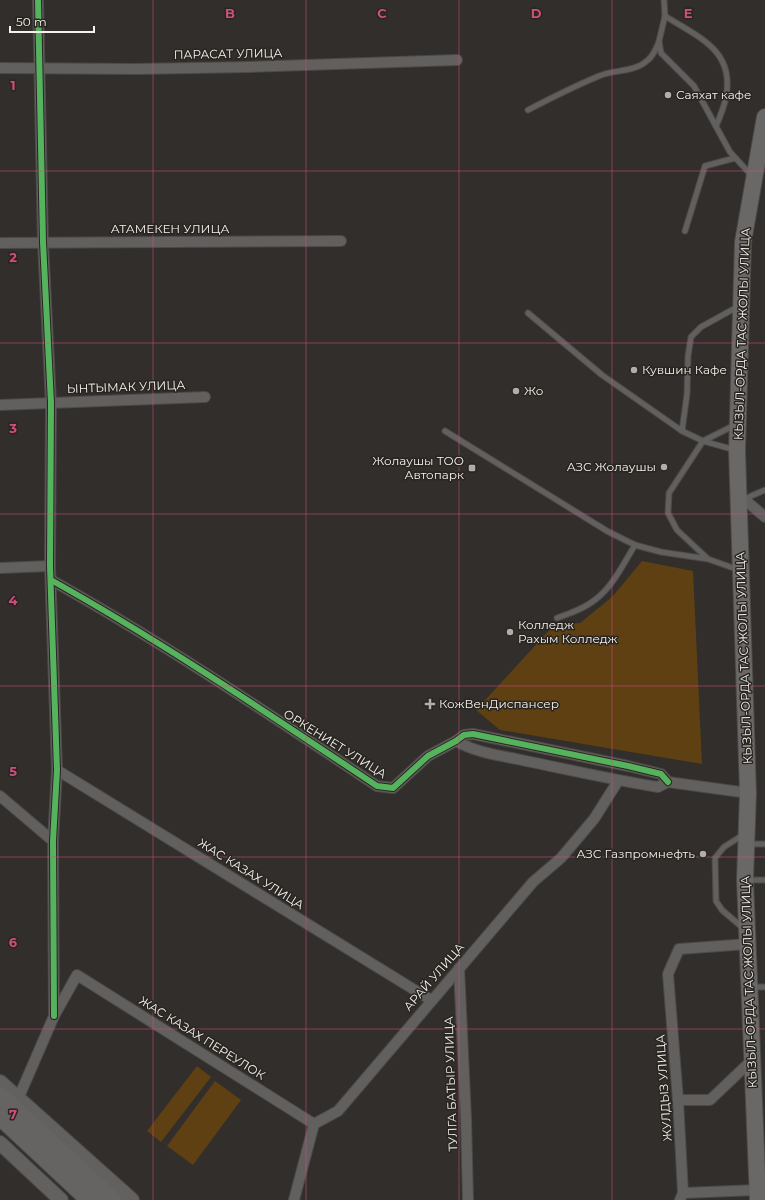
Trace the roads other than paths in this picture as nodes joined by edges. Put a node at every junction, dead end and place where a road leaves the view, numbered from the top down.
1 (38, 0) edge
2 (664, 0) edge
3 (665, 16) junction
4 (659, 41) junction
5 (457, 60) dead end
6 (0, 68) edge
7 (40, 68) junction
8 (528, 110) dead end
9 (765, 117) edge
10 (716, 126) junction
11 (762, 155) edge
12 (735, 158) junction
13 (754, 178) junction
14 (685, 231) dead end
15 (341, 241) dead end
16 (44, 242) junction
17 (0, 243) edge
18 (741, 305) junction
19 (528, 313) dead end
20 (205, 397) dead end
21 (51, 403) junction
22 (0, 405) edge
23 (737, 424) junction
24 (682, 431) junction
25 (445, 432) dead end
26 (703, 441) junction
27 (737, 451) junction
28 (765, 490) edge
29 (742, 497) junction
30 (765, 517) edge
31 (635, 545) junction
32 (708, 559) junction
33 (50, 566) junction
34 (0, 568) edge
35 (742, 571) junction
36 (51, 580) junction
37 (557, 618) dead end
38 (456, 741) junction
39 (57, 770) junction
40 (618, 781) junction
41 (668, 782) junction
42 (748, 793) junction
43 (0, 796) edge
44 (746, 838) junction
45 (53, 841) junction
46 (765, 844) edge
47 (745, 880) junction
48 (765, 880) edge
49 (747, 938) junction
50 (459, 968) junction
51 (757, 987) edge
52 (431, 1000) junction
53 (54, 1016) junction
54 (751, 1061) junction
55 (0, 1082) edge
56 (0, 1096) edge
57 (18, 1099) junction
58 (678, 1100) junction
59 (0, 1116) edge
60 (314, 1124) junction
61 (0, 1143) edge
62 (757, 1195) edge
63 (682, 1197) edge
64 (61, 1200) edge
65 (90, 1200) edge
66 (112, 1200) edge
67 (132, 1200) edge
68 (294, 1200) edge
69 (468, 1200) edge

1 - 7 street
2 - 3 lane
3 - 4 lane
3 - 10 lane
4 - 8 lane
4 - 10 lane
5 - 7 street, ПАРАСАТ УЛИЦА
6 - 7 street, ПАРАСАТ УЛИЦА
7 - 16 street
9 - 11 main road, КЫЗЫЛ-ОРДА ТАС ЖОЛЫ УЛИЦА
10 - 12 lane
11 - 13 main road, КЫЗЫЛ-ОРДА ТАС ЖОЛЫ УЛИЦА
12 - 13 lane
12 - 14 lane
13 - 18 main road, КЫЗЫЛ-ОРДА ТАС ЖОЛЫ УЛИЦА
15 - 16 street, АТАМЕКЕН УЛИЦА
16 - 17 street, АТАМЕКЕН УЛИЦА
16 - 21 street
18 - 23 main road, КЫЗЫЛ-ОРДА ТАС ЖОЛЫ УЛИЦА
18 - 24 lane
19 - 24 lane
20 - 21 street, ЫНТЫМАК УЛИЦА
21 - 22 street, ЫНТЫМАК УЛИЦА
21 - 33 street
23 - 26 lane
23 - 27 main road, КЫЗЫЛ-ОРДА ТАС ЖОЛЫ УЛИЦА
24 - 26 lane
25 - 31 lane
26 - 27 lane
26 - 32 lane
27 - 29 main road, КЫЗЫЛ-ОРДА ТАС ЖОЛЫ УЛИЦА
28 - 29 lane
29 - 30 street
29 - 35 main road, КЫЗЫЛ-ОРДА ТАС ЖОЛЫ УЛИЦА
31 - 32 lane
31 - 37 lane
32 - 35 lane
33 - 34 street
33 - 36 street
35 - 42 main road, КЫЗЫЛ-ОРДА ТАС ЖОЛЫ УЛИЦА
36 - 38 street, ОРКЕНИЕТ УЛИЦА
36 - 39 street
38 - 40 street, ОРКЕНИЕТ УЛИЦА
38 - 41 street, ОРКЕНИЕТ УЛИЦА
39 - 45 street
39 - 52 street, ЖАС КАЗАХ УЛИЦА
40 - 41 street, ОРКЕНИЕТ УЛИЦА
40 - 50 street, АРАЙ УЛИЦА
41 - 42 street, ОРКЕНИЕТ УЛИЦА
42 - 44 main road, КЫЗЫЛ-ОРДА ТАС ЖОЛЫ УЛИЦА
43 - 45 street
44 - 46 lane
44 - 47 main road, КЫЗЫЛ-ОРДА ТАС ЖОЛЫ УЛИЦА
44 - 49 lane
45 - 53 street
47 - 48 lane
47 - 49 main road, КЫЗЫЛ-ОРДА ТАС ЖОЛЫ УЛИЦА
49 - 51 main road, КЫЗЫЛ-ОРДА ТАС ЖОЛЫ УЛИЦА
49 - 58 street, ЖУЛДЫЗ УЛИЦА
50 - 52 street, АРАЙ УЛИЦА
50 - 69 street, ТУЛГА БАТЫР УЛИЦА
51 - 54 main road, КЫЗЫЛ-ОРДА ТАС ЖОЛЫ УЛИЦА
52 - 60 street, АРАЙ УЛИЦА
53 - 57 street
53 - 60 street, ЖАС КАЗАХ ПЕРЕУЛОК
54 - 58 street
54 - 62 main road, КЫЗЫЛ-ОРДА ТАС ЖОЛЫ УЛИЦА
55 - 57 main road
56 - 66 highway
57 - 67 main road
58 - 63 street, ЖУЛДЫЗ УЛИЦА
59 - 65 highway
60 - 68 street
61 - 64 main road
62 - 63 street

